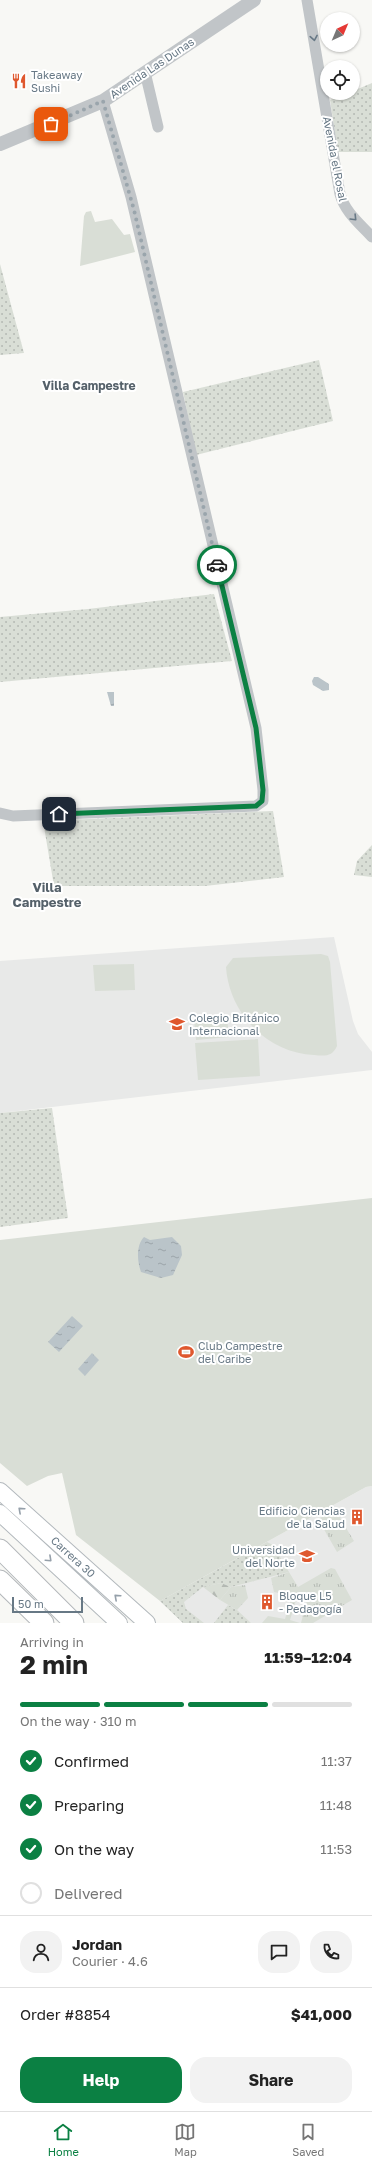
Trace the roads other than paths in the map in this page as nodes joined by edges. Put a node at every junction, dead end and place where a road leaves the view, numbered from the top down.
1 (254, 0) edge
2 (307, 0) edge
3 (145, 72) junction
4 (103, 101) junction
5 (158, 127) dead end
6 (0, 144) edge
7 (372, 237) edge
8 (0, 813) edge
9 (0, 1490) edge
10 (0, 1513) edge
11 (0, 1550) edge
12 (0, 1580) edge
13 (44, 1623) edge
14 (74, 1623) edge
15 (119, 1623) edge
16 (146, 1623) edge

1 - 3 street, Avenida Las Dunas
2 -> 7 street, Avenida el Rosal
3 - 4 street, Avenida Las Dunas
3 - 5 street
4 - 6 street, Avenida Las Dunas
4 - 8 street
16 -> 9 main road, Carrera 30
10 -> 15 main road, Carrera 30
11 - 14 highway
12 - 13 highway

